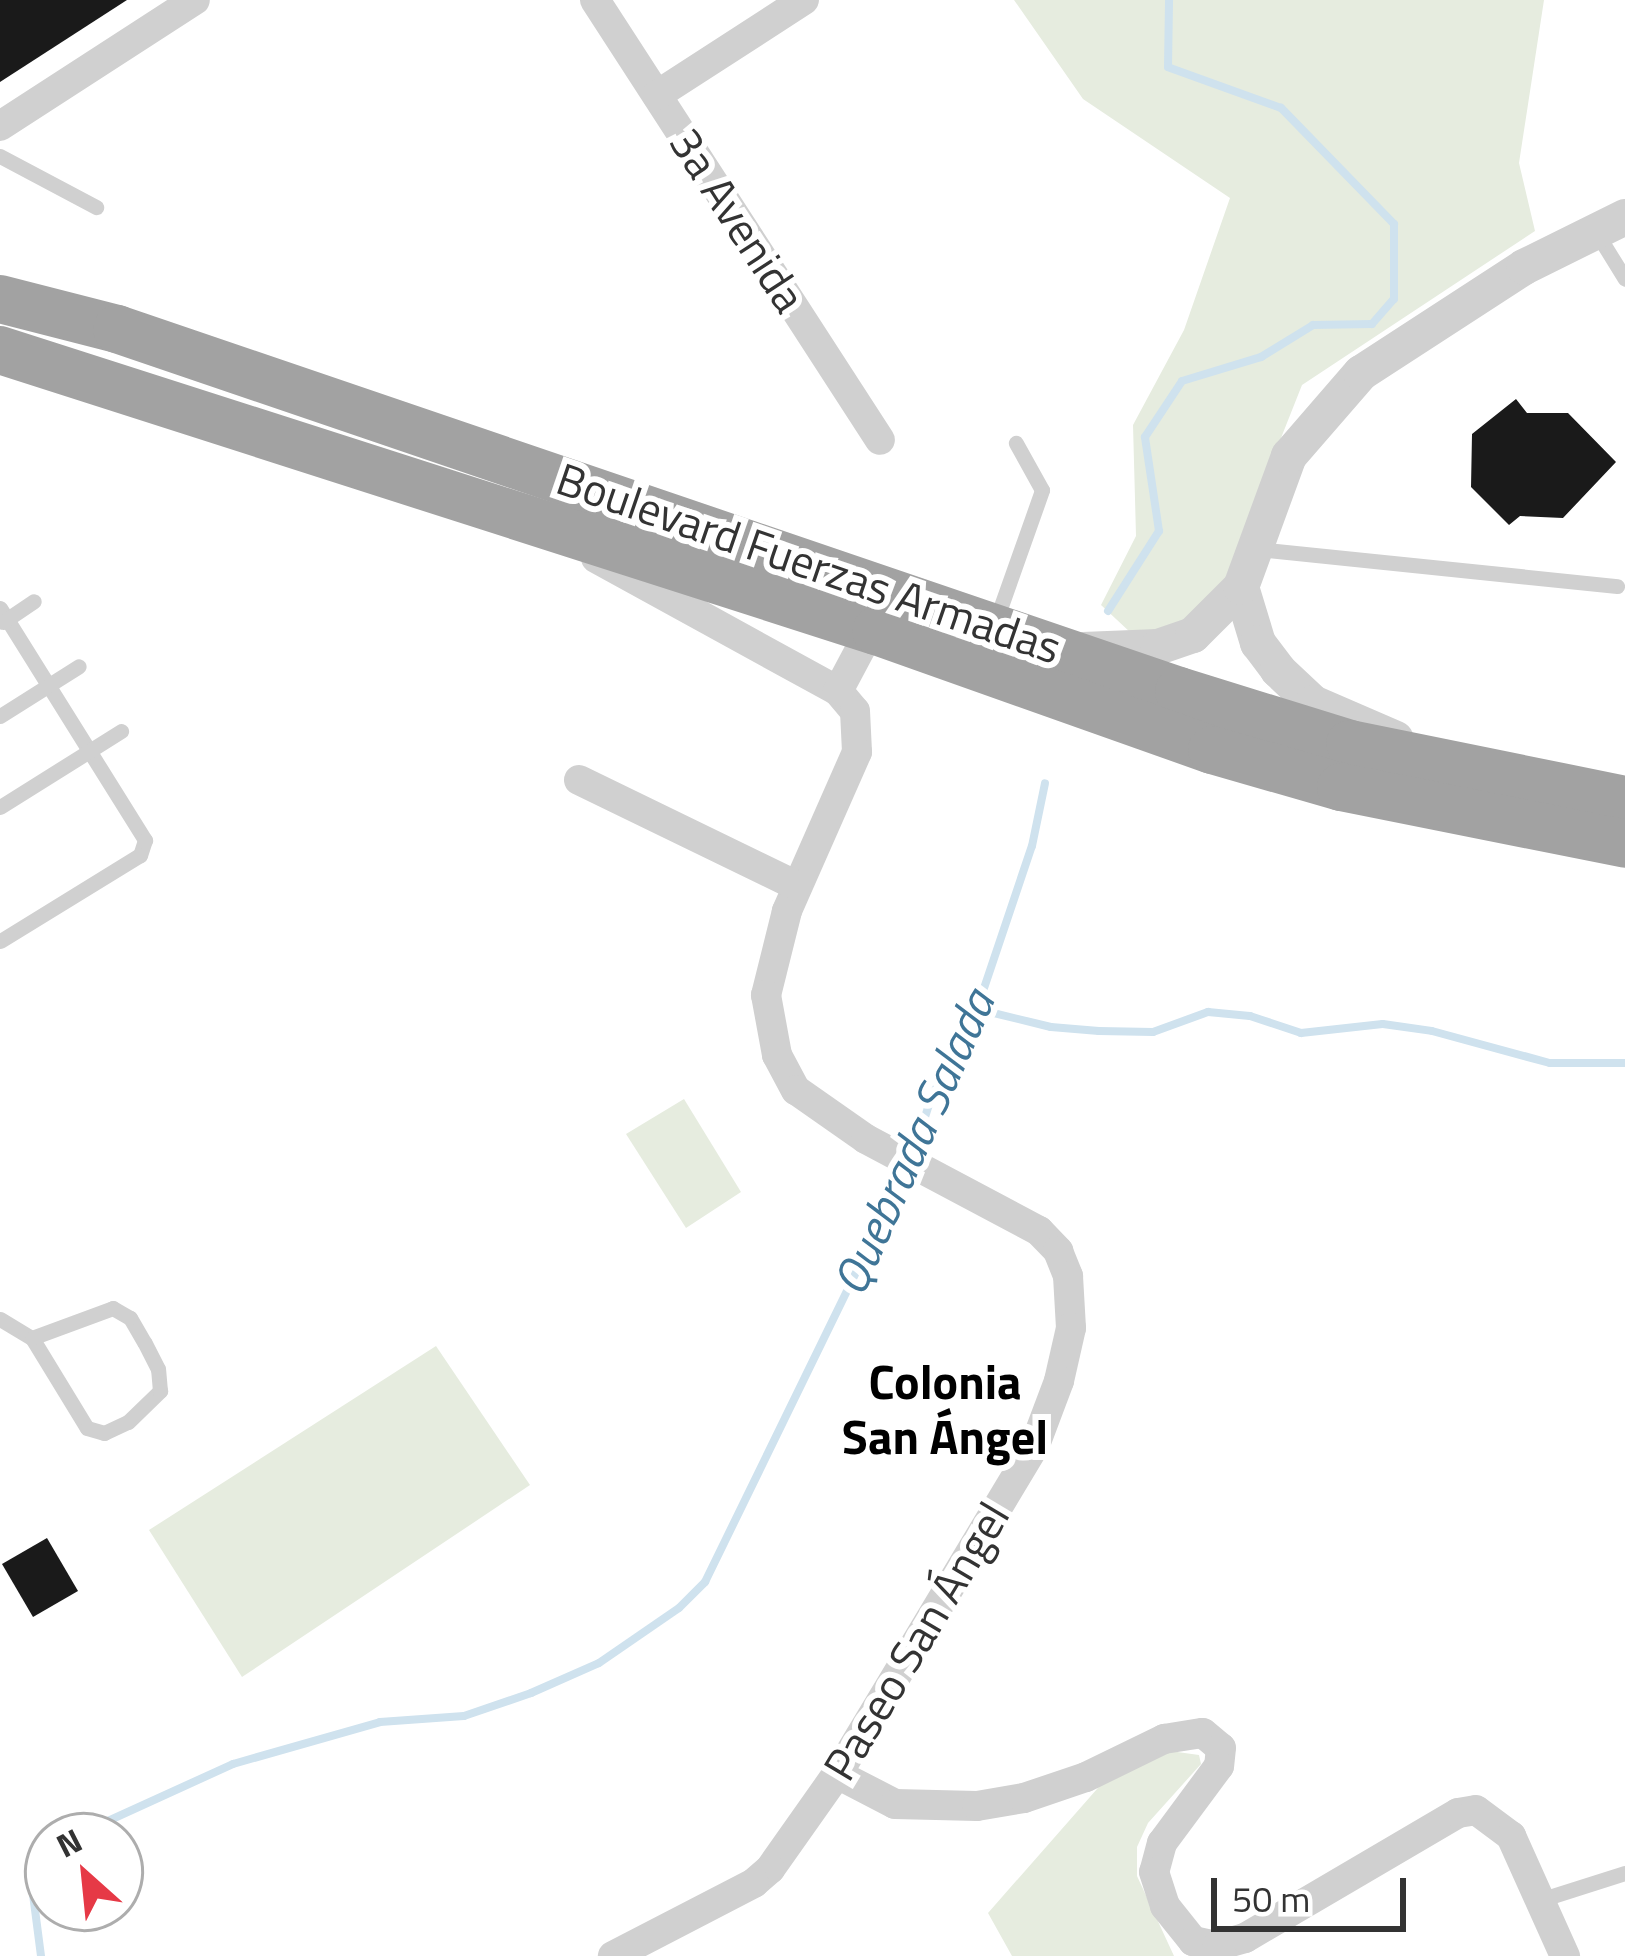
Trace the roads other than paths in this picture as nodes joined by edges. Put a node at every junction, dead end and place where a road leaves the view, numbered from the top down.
1 (195, 0) edge
2 (595, 0) edge
3 (804, 0) edge
4 (657, 95) junction
5 (0, 126) edge
6 (0, 156) edge
7 (96, 206) dead end
8 (1615, 215) edge
9 (1625, 279) edge
10 (0, 299) edge
11 (0, 350) edge
12 (880, 440) dead end
13 (1016, 443) dead end
14 (518, 513) junction
15 (1255, 549) junction
16 (1617, 586) dead end
17 (1240, 587) junction
18 (34, 601) dead end
19 (2, 617) edge
20 (994, 626) junction
21 (871, 629) junction
22 (1067, 651) junction
23 (80, 666) dead end
24 (48, 685) junction
25 (838, 691) junction
26 (0, 716) edge
27 (121, 731) dead end
28 (89, 752) junction
29 (1464, 768) junction
30 (579, 780) dead end
31 (1625, 800) edge
32 (0, 807) edge
33 (1625, 844) edge
34 (797, 886) junction
35 (0, 941) edge
36 (0, 1319) edge
37 (32, 1338) junction
38 (837, 1774) junction
39 (1625, 1873) edge
40 (1543, 1899) junction
41 (613, 1956) edge
42 (1565, 1956) edge

1 - 5 street
2 - 4 street, 3a Avenida
3 - 4 street
4 - 12 street, 3a Avenida
6 - 7 lane
8 - 9 lane
8 - 15 street
10 - 20 highway, Boulevard Fuerzas Armadas
11 - 14 highway, Boulevard Fuerzas Armadas
13 - 20 lane
14 - 21 highway, Boulevard Fuerzas Armadas
14 - 25 street
15 - 16 lane
15 - 17 street
17 - 22 street
17 - 29 street
18 - 19 lane
19 - 24 lane
20 - 22 highway, Boulevard Fuerzas Armadas
21 - 25 street
21 - 33 highway, Boulevard Fuerzas Armadas
22 - 29 highway, Boulevard Fuerzas Armadas
23 - 24 lane
24 - 26 lane
24 - 28 lane
25 - 34 street, Paseo San Ángel
27 - 28 lane
28 - 32 lane
28 - 35 lane
29 - 31 highway, Boulevard Fuerzas Armadas
30 - 34 street
34 - 38 street, Paseo San Ángel
36 - 37 lane
37 - 37 lane
38 - 40 street
38 - 41 street, Paseo San Ángel
39 - 40 lane
40 - 42 street

